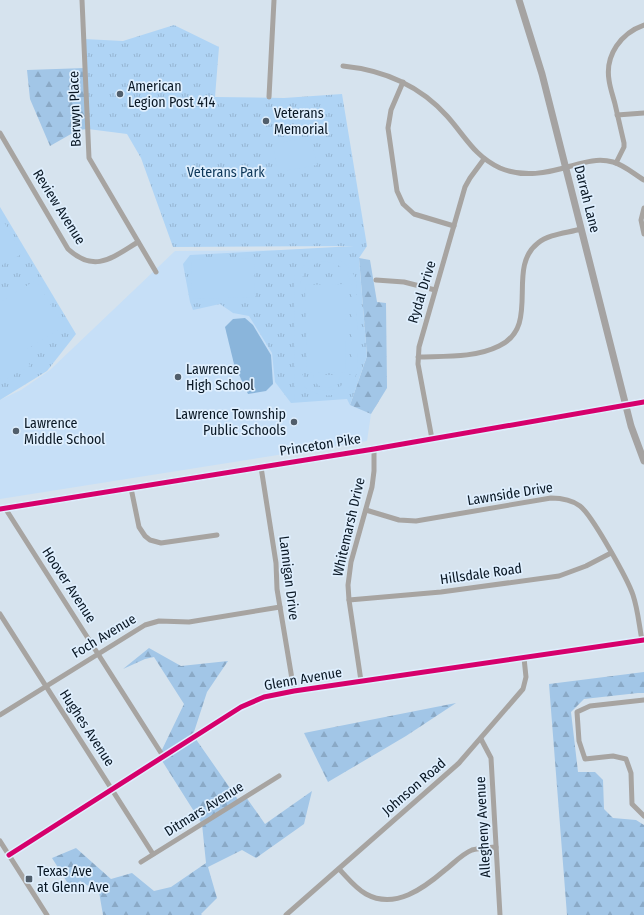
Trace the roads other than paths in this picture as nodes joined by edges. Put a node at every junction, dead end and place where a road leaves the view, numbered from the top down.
1 (82, 0) edge
2 (274, 0) edge
3 (519, 0) edge
4 (644, 25) edge
5 (343, 66) dead end
6 (403, 82) junction
7 (269, 97) dead end
8 (644, 113) edge
9 (617, 115) junction
10 (0, 133) edge
11 (484, 159) junction
12 (616, 163) junction
13 (565, 167) junction
14 (644, 180) edge
15 (644, 208) edge
16 (454, 226) junction
17 (581, 229) junction
18 (644, 234) edge
19 (138, 242) junction
20 (156, 272) dead end
21 (376, 280) dead end
22 (435, 290) junction
23 (418, 358) junction
24 (644, 402) edge
25 (625, 405) junction
26 (432, 439) junction
27 (374, 449) junction
28 (644, 461) edge
29 (261, 467) junction
30 (131, 488) junction
31 (2, 508) edge
32 (366, 510) junction
33 (218, 535) dead end
34 (611, 552) junction
35 (348, 600) junction
36 (280, 607) junction
37 (0, 614) edge
38 (643, 640) edge
39 (98, 653) junction
40 (524, 658) junction
41 (361, 681) junction
42 (46, 686) junction
43 (294, 691) junction
44 (644, 700) edge
45 (0, 715) edge
46 (481, 739) junction
47 (163, 756) junction
48 (279, 776) dead end
49 (112, 789) junction
50 (644, 816) edge
51 (0, 841) edge
52 (496, 847) junction
53 (153, 854) junction
54 (9, 855) junction
55 (141, 862) dead end
56 (339, 869) junction
57 (47, 915) edge
58 (286, 915) edge
59 (500, 915) edge

1 - 19 street, Berwyn Place
2 - 7 street
3 - 13 main road, Darrah Lane
4 - 9 street
5 - 6 street
6 - 11 street
6 - 16 street
8 - 9 street
9 - 12 street
10 - 19 street, Review Avenue
11 - 13 street
11 - 16 street, Rydal Drive
12 - 13 street
12 - 14 street
13 - 17 main road, Darrah Lane
15 - 18 street
16 - 22 street, Rydal Drive
17 - 23 street
17 - 25 main road, Darrah Lane
19 - 20 street, Berwyn Place
21 - 22 street
22 - 23 street, Rydal Drive
23 - 26 street, Rydal Drive
24 - 25 main road, Princeton Pike
25 - 26 main road, Princeton Pike
25 - 28 main road, Darrah Lane
26 - 27 main road, Princeton Pike
27 - 29 main road, Princeton Pike
27 - 32 street, Whitemarsh Drive
29 - 30 main road, Princeton Pike
29 - 36 street, Lannigan Drive
30 - 31 main road, Princeton Pike
30 - 33 street
31 - 39 street, Hoover Avenue
32 - 34 street, Lawnside Drive
32 - 35 street, Whitemarsh Drive
34 - 35 street, Hillsdale Road
34 - 38 street, Lawnside Drive
35 - 41 street, Whitemarsh Drive
36 - 39 street, Foch Avenue
36 - 43 street, Lannigan Drive
37 - 42 street, Hughes Avenue
38 - 40 street, Glenn Avenue
39 - 42 street, Foch Avenue
39 - 47 street, Hoover Avenue
40 - 41 street, Glenn Avenue
40 - 46 street, Johnson Road
41 - 43 street, Glenn Avenue
42 - 45 street, Foch Avenue
42 - 49 street, Hughes Avenue
43 - 47 street, Glenn Avenue
44 - 50 street
46 - 52 street, Allegheny Avenue
46 - 56 street, Johnson Road
47 - 49 street, Glenn Avenue
48 - 53 street, Ditmars Avenue
49 - 53 street, Hughes Avenue
49 - 54 street, Glenn Avenue
51 - 54 street
52 - 56 street
52 - 59 street, Allegheny Avenue
53 - 55 street, Ditmars Avenue
54 - 57 street
56 - 58 street, Johnson Road

